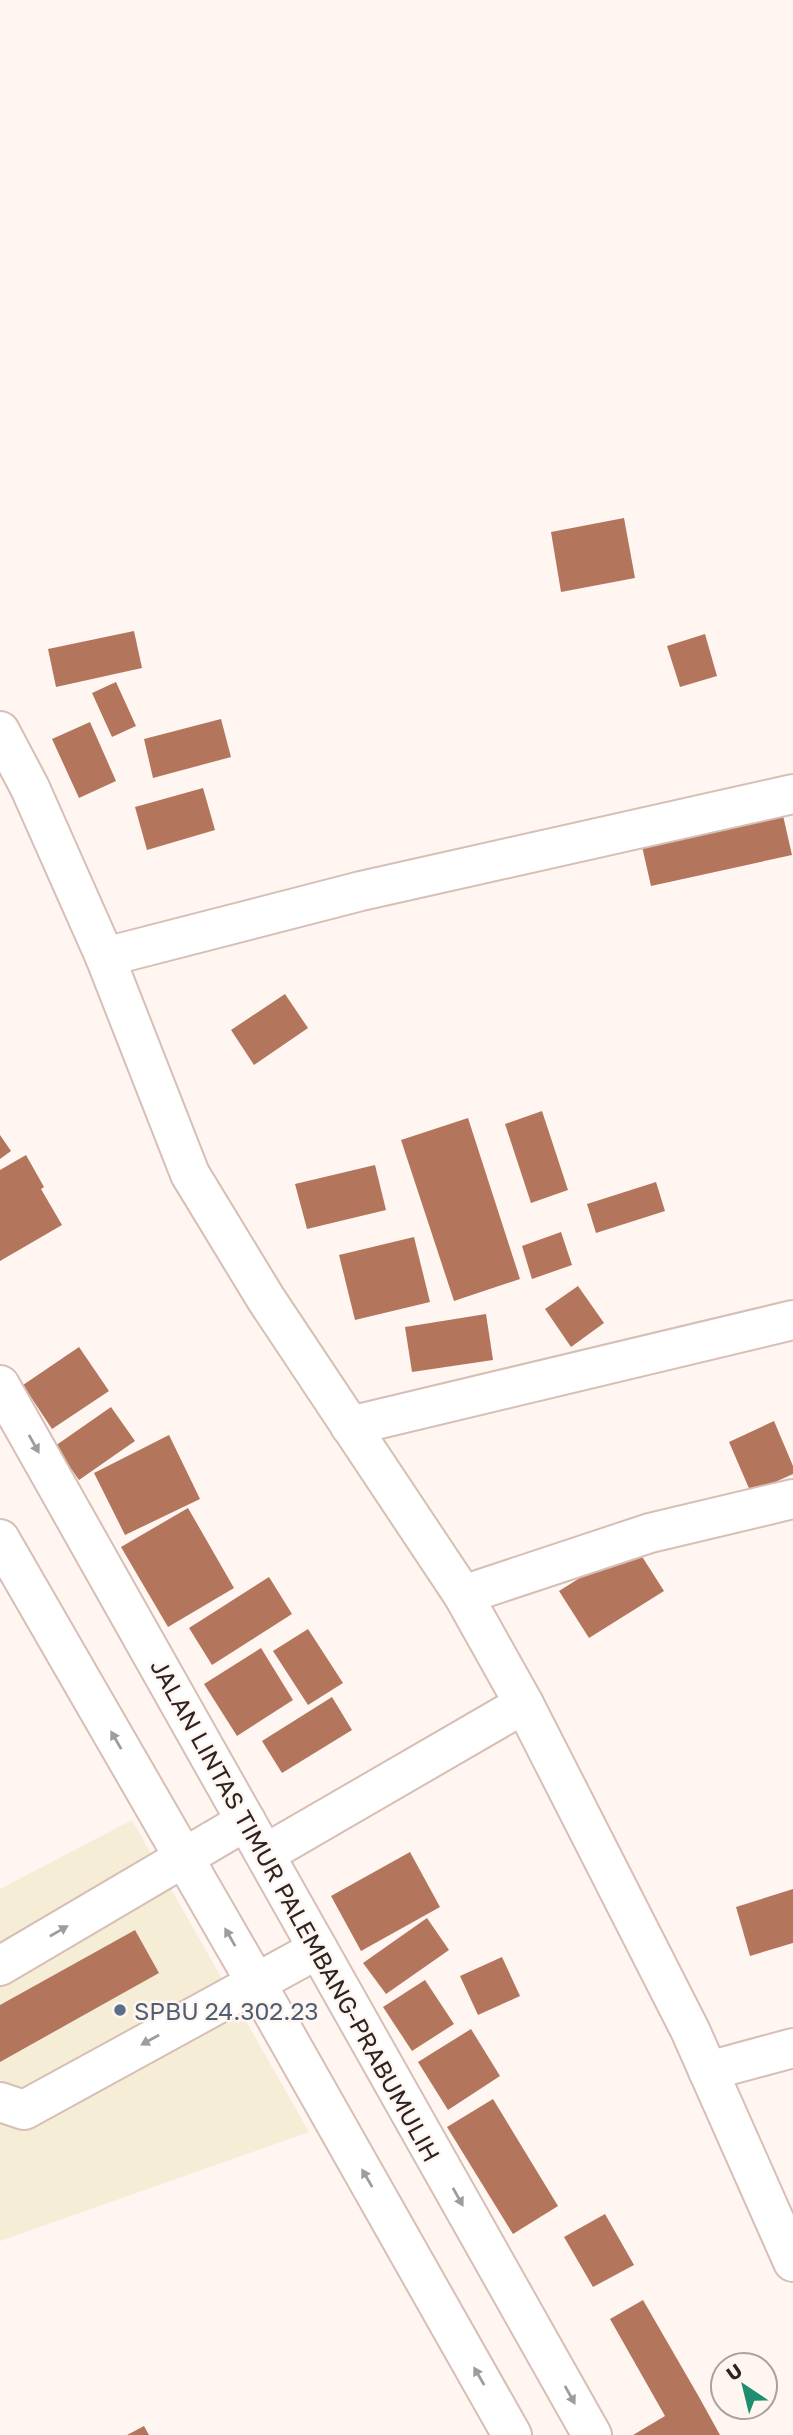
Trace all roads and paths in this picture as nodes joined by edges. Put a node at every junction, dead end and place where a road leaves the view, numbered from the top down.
1 (0, 731) edge
2 (793, 794) edge
3 (105, 957) junction
4 (793, 1320) edge
5 (0, 1385) edge
6 (351, 1426) junction
7 (793, 1499) edge
8 (0, 1539) edge
9 (463, 1595) junction
10 (524, 1704) junction
11 (246, 1821) junction
12 (265, 1854) junction
13 (184, 1858) junction
14 (318, 1949) junction
15 (0, 1966) edge
16 (255, 1981) junction
17 (793, 2048) edge
18 (708, 2071) junction
19 (0, 2102) edge
20 (793, 2262) edge
21 (512, 2435) edge
22 (592, 2435) edge

1 - 3 main road
2 - 3 main road
3 - 6 main road
4 - 6 main road
5 -> 11 main road, JALAN LINTAS TIMUR PALEMBANG-PRABUMULIH
6 - 9 main road
7 - 9 main road
13 -> 8 main road
9 - 10 main road
10 - 12 main road
10 - 18 main road
11 - 12 main road, JALAN LINTAS TIMUR PALEMBANG-PRABUMULIH
11 - 13 main road
12 - 14 main road, JALAN LINTAS TIMUR PALEMBANG-PRABUMULIH
15 -> 13 main road
16 -> 13 main road
14 - 16 main road
14 -> 22 main road, JALAN LINTAS TIMUR PALEMBANG-PRABUMULIH
16 -> 19 main road
21 -> 16 main road
17 - 18 main road
18 - 20 main road

